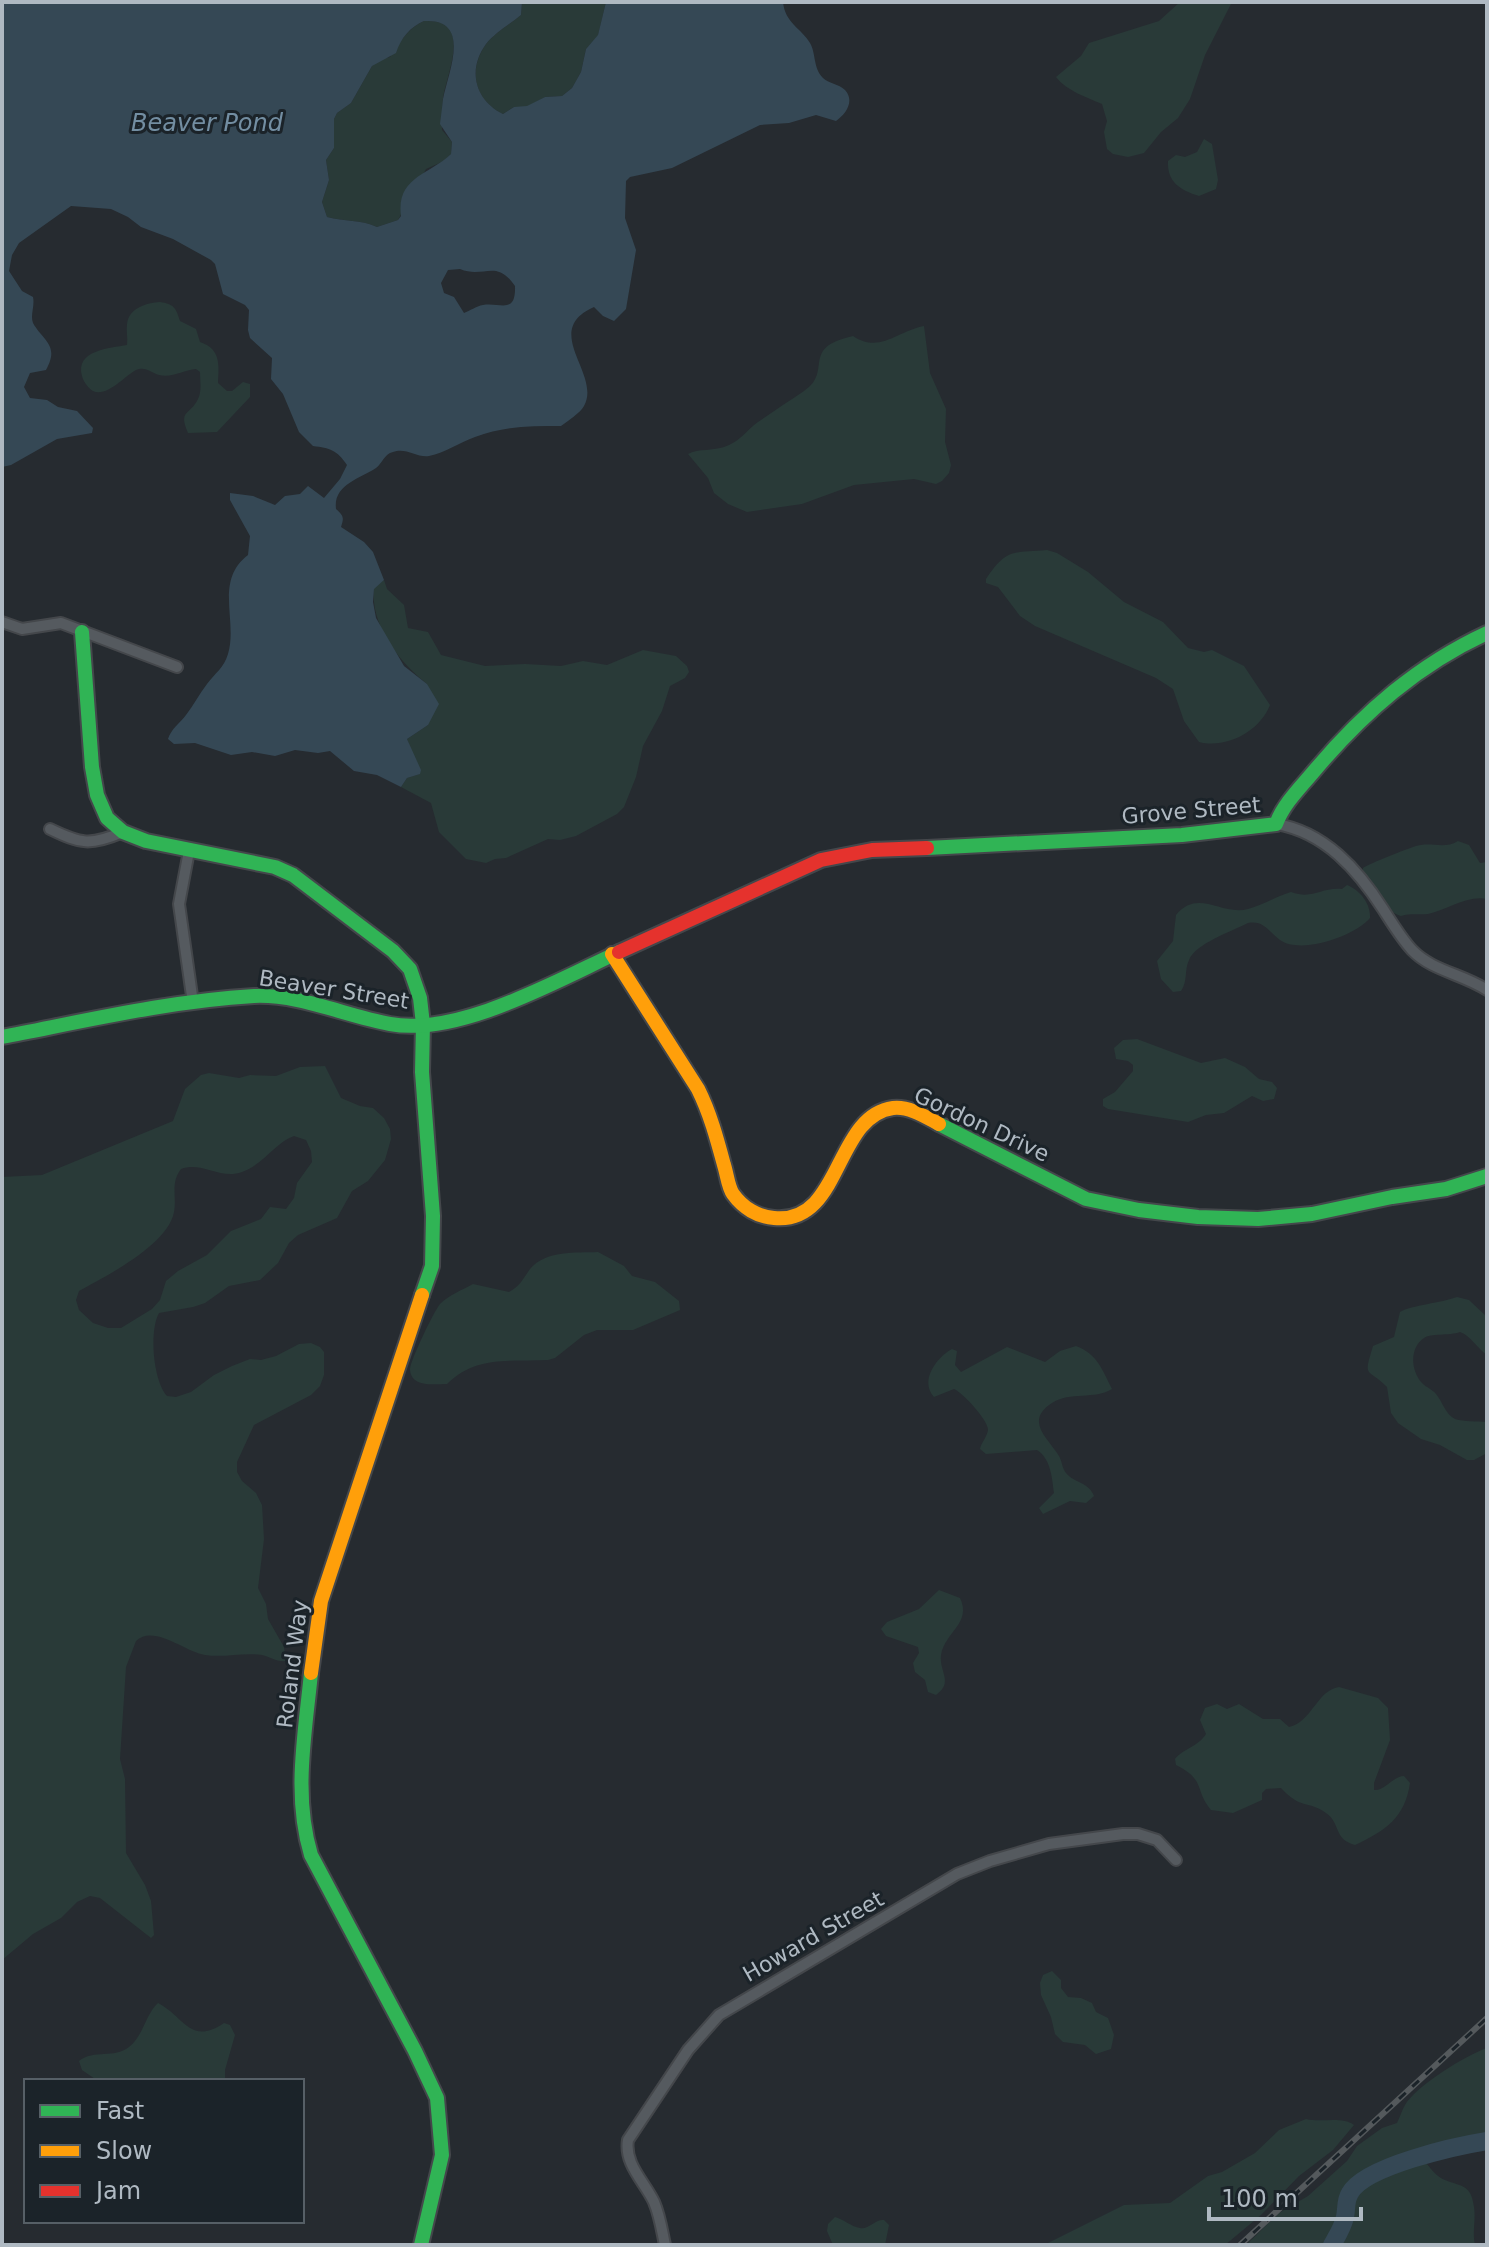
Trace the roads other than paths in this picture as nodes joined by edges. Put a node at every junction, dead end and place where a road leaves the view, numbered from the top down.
1 (2, 622) edge
2 (82, 632) junction
3 (1487, 633) edge
4 (177, 667) dead end
5 (1276, 824) junction
6 (50, 829) dead end
7 (123, 832) junction
8 (189, 851) junction
9 (821, 860) joint
10 (612, 954) junction
11 (1487, 990) edge
12 (193, 1003) junction
13 (423, 1024) junction
14 (2, 1037) edge
15 (1487, 1176) edge
16 (1176, 1860) dead end
17 (421, 2245) edge
18 (665, 2245) edge

1 - 2 street
2 - 4 street
2 - 7 street
3 - 5 street, Grove Street
5 - 9 street, Grove Street
5 - 11 street
6 - 7 street
7 - 8 street, Roland Way
8 - 12 street
8 - 13 street, Roland Way
9 - 10 street, Beaver Street
10 - 13 street, Beaver Street
10 - 15 street, Gordon Drive
12 - 13 street, Beaver Street
12 - 14 street, Beaver Street
13 - 17 street, Roland Way
16 - 18 street, Howard Street

